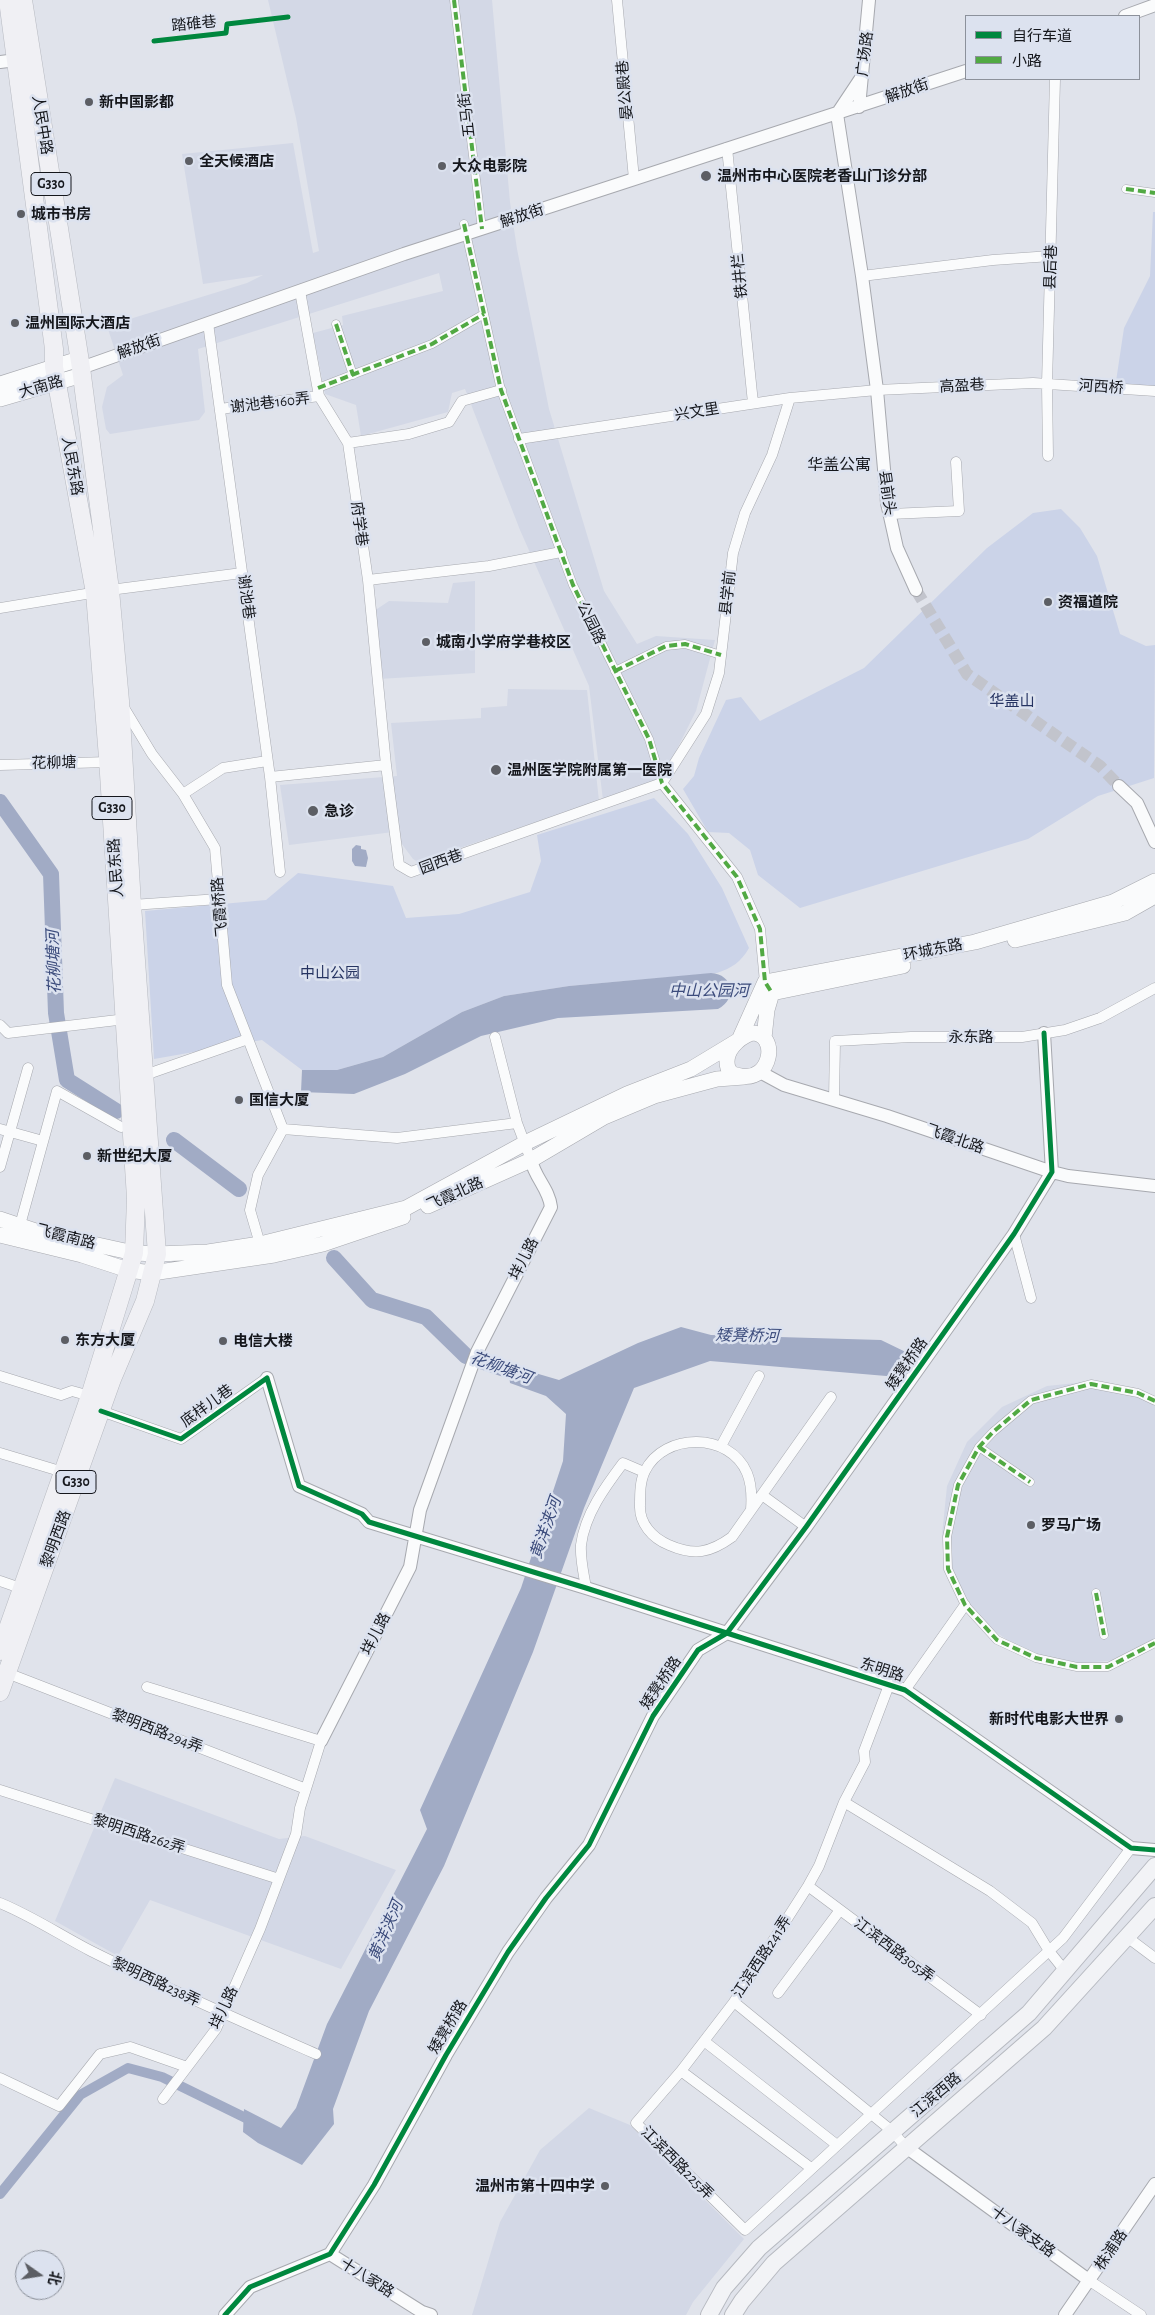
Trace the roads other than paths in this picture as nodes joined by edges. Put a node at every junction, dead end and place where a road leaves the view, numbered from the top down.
1 (8, 0) edge
2 (23, 0) edge
3 (454, 0) edge
4 (617, 0) edge
5 (870, 0) edge
6 (1155, 5) edge
7 (1128, 15) edge
8 (16, 60) edge
9 (965, 71) edge
10 (863, 75) junction
11 (1055, 80) edge
12 (859, 107) junction
13 (837, 114) junction
14 (727, 148) junction
15 (634, 179) junction
16 (1126, 189) dead end
17 (1155, 192) edge
18 (466, 229) junction
19 (482, 229) junction
20 (1051, 256) junction
21 (862, 276) junction
22 (300, 291) junction
23 (484, 314) junction
24 (208, 323) junction
25 (336, 324) dead end
26 (80, 367) junction
27 (55, 375) junction
28 (352, 375) junction
29 (0, 384) edge
30 (1048, 384) junction
31 (500, 390) junction
32 (877, 390) junction
33 (319, 392) junction
34 (1155, 392) edge
35 (790, 398) junction
36 (0, 399) edge
37 (753, 403) junction
38 (220, 409) junction
39 (519, 440) junction
40 (348, 443) junction
41 (1048, 456) dead end
42 (956, 462) dead end
43 (890, 514) junction
44 (561, 552) junction
45 (242, 573) junction
46 (368, 580) junction
47 (916, 590) tunnel mouth
48 (102, 592) junction
49 (0, 608) edge
50 (721, 655) junction
51 (615, 670) junction
52 (120, 701) junction
53 (267, 761) junction
54 (108, 762) junction
55 (0, 765) edge
56 (386, 765) junction
57 (270, 777) junction
58 (662, 783) junction
59 (1119, 786) tunnel mouth
60 (183, 794) junction
61 (1155, 842) edge
62 (280, 872) dead end
63 (1155, 881) edge
64 (1155, 896) edge
65 (220, 899) junction
66 (132, 904) junction
67 (769, 988) junction
68 (1155, 988) edge
69 (126, 1019) junction
70 (0, 1025) edge
71 (1044, 1033) junction
72 (495, 1037) dead end
73 (764, 1038) junction
74 (248, 1039) junction
75 (739, 1040) junction
76 (28, 1068) dead end
77 (760, 1072) junction
78 (145, 1075) junction
79 (744, 1077) junction
80 (834, 1100) junction
81 (517, 1123) junction
82 (121, 1128) dead end
83 (284, 1129) junction
84 (5, 1131) edge
85 (43, 1141) junction
86 (525, 1143) junction
87 (531, 1160) junction
88 (0, 1167) edge
89 (1052, 1172) junction
90 (1155, 1186) edge
91 (0, 1219) edge
92 (20, 1225) junction
93 (1014, 1234) junction
94 (0, 1235) edge
95 (260, 1244) junction
96 (134, 1253) junction
97 (157, 1254) junction
98 (128, 1270) junction
99 (152, 1273) junction
100 (1031, 1298) dead end
101 (0, 1376) edge
102 (759, 1376) dead end
103 (267, 1378) joint
104 (90, 1396) junction
105 (830, 1397) dead end
106 (1155, 1401) edge
107 (101, 1411) junction
108 (721, 1446) junction
109 (979, 1447) junction
110 (0, 1454) edge
111 (63, 1472) junction
112 (644, 1472) junction
113 (1030, 1482) dead end
114 (762, 1495) junction
115 (751, 1510) junction
116 (806, 1528) junction
117 (416, 1537) junction
118 (0, 1581) edge
119 (586, 1588) junction
120 (29, 1591) junction
121 (1096, 1593) dead end
122 (965, 1605) junction
123 (727, 1633) junction
124 (1104, 1635) dead end
125 (1155, 1644) edge
126 (0, 1651) edge
127 (7, 1673) junction
128 (889, 1685) junction
129 (148, 1687) dead end
130 (905, 1690) junction
131 (0, 1692) edge
132 (321, 1741) junction
133 (306, 1789) junction
134 (0, 1790) edge
135 (844, 1802) junction
136 (1131, 1848) junction
137 (1155, 1850) edge
138 (1155, 1866) edge
139 (279, 1879) junction
140 (808, 1886) junction
141 (0, 1903) edge
142 (1155, 1906) edge
143 (840, 1910) junction
144 (1127, 1936) junction
145 (1049, 1951) junction
146 (1155, 1958) edge
147 (1065, 1970) junction
148 (778, 1993) dead end
149 (734, 2002) junction
150 (223, 2013) junction
151 (981, 2014) junction
152 (704, 2041) junction
153 (316, 2054) dead end
154 (187, 2067) junction
155 (681, 2071) junction
156 (0, 2078) edge
157 (163, 2099) dead end
158 (871, 2114) junction
159 (892, 2131) junction
160 (836, 2145) junction
161 (906, 2147) junction
162 (811, 2168) junction
163 (1155, 2184) edge
164 (330, 2254) junction
165 (1090, 2281) junction
166 (225, 2315) edge
167 (431, 2315) edge
168 (708, 2315) edge
169 (733, 2315) edge
170 (1065, 2315) edge
171 (1141, 2315) edge

1 - 8 highway, 人民中路 / G330
2 - 8 highway, 人民中路 / G330
3 - 19 street, 五马街
4 - 15 street, 晏公殿巷
5 - 10 street, 广场路
6 - 7 street
8 - 26 highway, 人民中路 / G330
8 - 27 highway, 人民中路 / G330
9 - 12 street, 解放街
10 - 12 street, 广场路
10 - 13 street
11 - 20 street, 县后巷
12 - 13 street, 解放街
13 - 14 street, 解放街
13 - 21 street
14 - 15 street, 解放街
14 - 37 street, 铁井栏
15 - 19 street, 解放街
16 - 17 street
18 - 19 street, 解放街
18 - 22 street, 解放街
18 - 23 street, 公园路
20 - 21 street
20 - 30 street, 县后巷
21 - 32 street
22 - 24 street, 解放街
22 - 33 street, 府学巷
23 - 28 street
23 - 31 street, 公园路
24 - 26 street, 解放街
24 - 38 street, 谢池巷
25 - 28 street
26 - 27 main road, 大南路
26 - 48 highway, 人民东路 / G330
27 - 29 main road, 大南路
27 - 36 main road, 大南路
27 - 48 highway, 人民东路 / G330
28 - 33 street
30 - 32 street, 高盈巷
30 - 34 street, 河西桥
30 - 41 street, 县后巷
31 - 39 street, 公园路
31 - 40 street
32 - 35 street, 兴文里
32 - 43 street, 县前头
33 - 38 street, 谢池巷160弄
33 - 40 street, 府学巷
35 - 37 street, 兴文里
35 - 50 street, 县学前
37 - 39 street, 兴文里
38 - 45 street, 谢池巷
39 - 44 street, 公园路
40 - 46 street, 府学巷
42 - 43 street
43 - 47 street, 县前头
44 - 46 street
44 - 51 street, 公园路
45 - 48 street
45 - 53 street, 谢池巷
46 - 56 street, 府学巷
48 - 49 street
48 - 52 highway, 人民东路 / G330
48 - 54 highway, 人民东路 / G330
50 - 51 street
50 - 58 street, 县学前
51 - 58 street, 公园路
52 - 60 street, 飞霞桥路
52 - 66 highway, 人民东路 / G330
53 - 57 street, 谢池巷
53 - 60 street
54 - 55 street, 花柳塘
54 - 69 highway, 人民东路 / G330
56 - 57 street
56 - 58 street, 园西巷
57 - 62 street, 谢池巷
58 - 67 street, 公园路
59 - 61 street
60 - 65 street, 飞霞桥路
63 - 67 main road, 环城东路
64 - 67 main road, 环城东路
65 - 66 street
65 - 74 street, 飞霞桥路
66 - 78 highway, 人民东路 / G330
67 - 73 main road
67 - 75 main road
68 - 71 street, 永东路
69 - 70 street
69 - 96 highway, 人民东路 / G330
71 - 80 street, 永东路
71 - 89 street
72 - 81 street
73 - 75 main road, 飞霞北路
73 - 77 main road
74 - 78 street
74 - 83 street, 飞霞桥路
75 - 79 main road
75 - 86 main road, 飞霞北路
76 - 84 street
77 - 79 main road, 飞霞北路
77 - 80 street, 飞霞北路
78 - 97 highway, 人民东路 / G330
79 - 87 main road, 飞霞北路
80 - 89 street, 飞霞北路
81 - 83 street
81 - 86 street
82 - 85 street
83 - 95 street
84 - 85 street
84 - 88 street
85 - 92 street
86 - 87 street
86 - 95 main road, 飞霞北路
87 - 99 main road, 飞霞北路
87 - 117 street, 垟儿路
89 - 90 street, 飞霞北路
89 - 93 street, 矮凳桥路
91 - 92 main road, 飞霞南路
92 - 96 main road, 飞霞南路
93 - 100 street
93 - 116 street, 矮凳桥路
94 - 98 main road, 飞霞南路
95 - 97 main road, 飞霞北路
96 - 97 main road, 飞霞南路
96 - 98 highway, G330
97 - 99 highway, G330
98 - 99 main road, 飞霞北路
98 - 104 highway, 黎明西路 / G330
99 - 107 highway, 黎明西路 / G330
101 - 104 street
102 - 108 street
103 - 107 street, 底样儿巷
103 - 117 street, 东明路
104 - 111 highway, 黎明西路 / G330
105 - 114 street
106 - 109 street
107 - 120 highway, 黎明西路 / G330
108 - 112 street
108 - 115 street
109 - 113 street
109 - 122 street
110 - 111 street
111 - 120 highway, 黎明西路 / G330
112 - 115 street
112 - 119 street
114 - 115 street
114 - 116 street
116 - 123 street, 矮凳桥路
117 - 119 street, 东明路
117 - 132 street, 垟儿路
118 - 120 street
119 - 123 street, 东明路
120 - 126 highway, 黎明西路 / G330
120 - 127 highway, 黎明西路 / G330
121 - 124 street
122 - 125 street
122 - 130 street
123 - 128 street, 东明路
123 - 164 street, 矮凳桥路
127 - 131 highway, 黎明西路 / G330
127 - 133 street, 黎明西路294弄
128 - 130 street, 东明路
128 - 135 street, 江滨西路241弄
129 - 132 street
130 - 136 street, 东明路
132 - 133 street, 垟儿路
133 - 139 street, 垟儿路
134 - 139 street, 黎明西路262弄
135 - 140 street, 江滨西路241弄
135 - 145 street
136 - 137 street
136 - 145 street
138 - 147 main road, 江滨西路
139 - 150 street, 垟儿路
140 - 143 street, 江滨西路305弄
140 - 149 street, 江滨西路241弄
141 - 150 street, 黎明西路238弄
142 - 144 main road, 江滨西路
143 - 148 street
143 - 151 street, 江滨西路305弄
144 - 146 street
144 - 161 main road, 江滨西路
145 - 147 street
145 - 151 street
147 - 159 main road, 江滨西路
149 - 152 street, 江滨西路241弄
149 - 158 street
150 - 153 street, 黎明西路238弄
150 - 154 street, 垟儿路
151 - 158 street
152 - 155 street, 江滨西路241弄
152 - 160 street
154 - 156 street
154 - 157 street, 垟儿路
155 - 162 street
155 - 162 street, 江滨西路225弄
158 - 159 street
158 - 160 street
159 - 161 street
159 - 168 main road, 江滨西路
160 - 162 street
161 - 165 street, 十八家支路
161 - 169 main road, 江滨西路
163 - 165 street, 株浦路
164 - 166 street
164 - 167 street, 十八家路
165 - 170 street, 株浦路
165 - 171 street, 十八家支路

